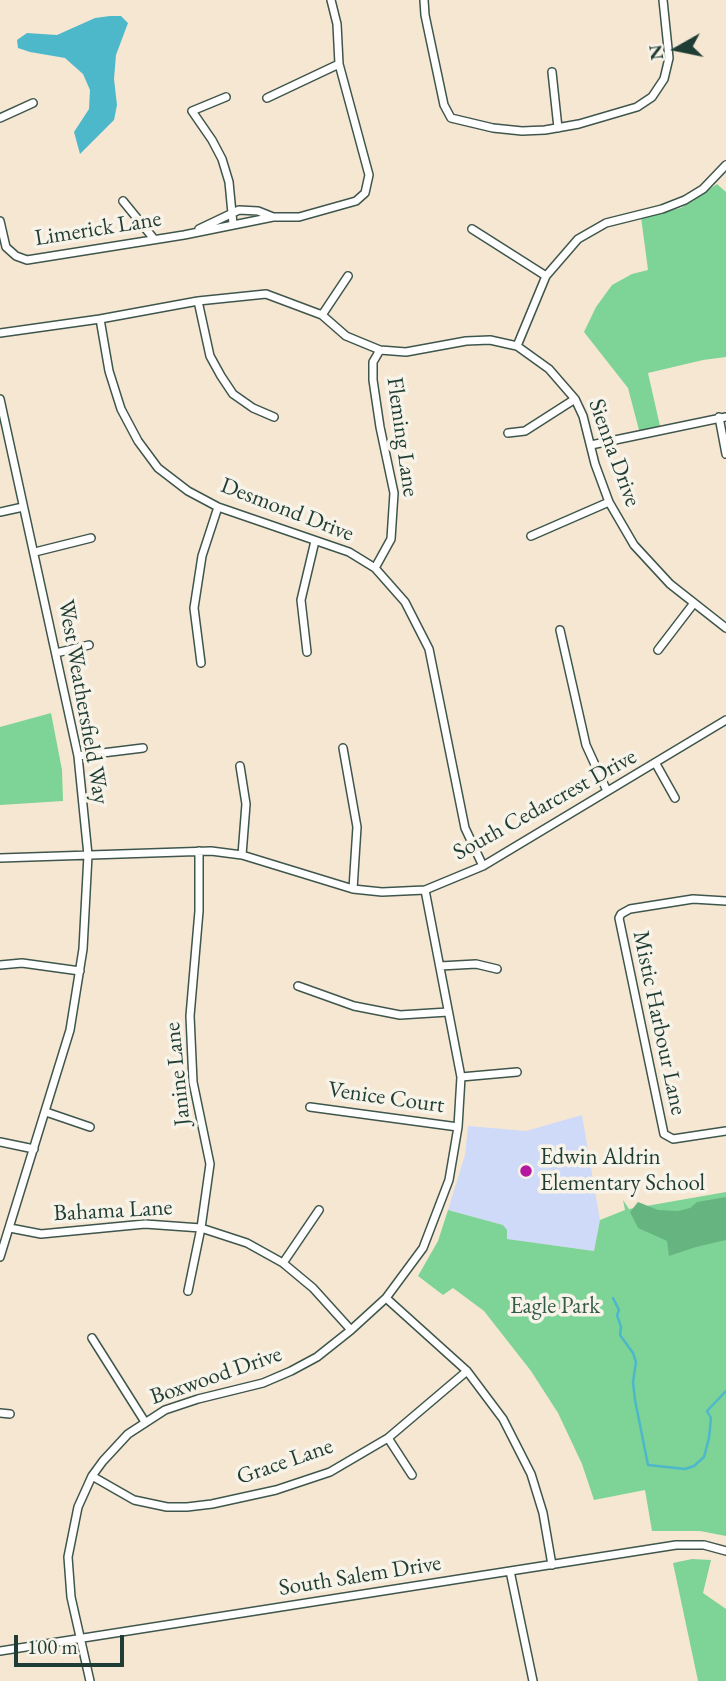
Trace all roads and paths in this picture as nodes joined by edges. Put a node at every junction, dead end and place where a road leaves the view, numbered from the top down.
1 (331, 0) edge
2 (424, 0) edge
3 (663, 0) edge
4 (339, 64) junction
5 (552, 72) dead end
6 (226, 97) dead end
7 (267, 98) dead end
8 (33, 103) dead end
9 (0, 118) edge
10 (558, 128) junction
11 (726, 165) edge
12 (123, 201) dead end
13 (232, 214) junction
14 (273, 217) junction
15 (0, 221) edge
16 (233, 224) junction
17 (472, 229) dead end
18 (184, 235) junction
19 (154, 239) junction
20 (348, 276) dead end
21 (546, 276) junction
22 (198, 301) junction
23 (322, 314) junction
24 (100, 319) junction
25 (0, 333) edge
26 (517, 346) junction
27 (380, 350) junction
28 (575, 399) junction
29 (0, 400) edge
30 (274, 417) dead end
31 (722, 417) edge
32 (508, 433) dead end
33 (591, 445) junction
34 (726, 454) edge
35 (609, 502) junction
36 (23, 507) junction
37 (218, 507) junction
38 (0, 512) edge
39 (531, 536) dead end
40 (91, 538) dead end
41 (315, 541) junction
42 (35, 552) junction
43 (375, 568) junction
44 (694, 603) junction
45 (726, 628) edge
46 (560, 630) dead end
47 (89, 645) dead end
48 (658, 650) dead end
49 (307, 652) dead end
50 (57, 653) junction
51 (201, 663) dead end
52 (726, 720) edge
53 (143, 748) dead end
54 (343, 748) dead end
55 (78, 756) junction
56 (656, 764) junction
57 (240, 766) dead end
58 (607, 791) junction
59 (676, 798) dead end
60 (200, 851) junction
61 (88, 855) junction
62 (242, 855) junction
63 (0, 858) edge
64 (483, 866) junction
65 (352, 889) junction
66 (425, 890) junction
67 (726, 901) edge
68 (0, 965) edge
69 (440, 966) junction
70 (497, 969) dead end
71 (80, 971) junction
72 (298, 986) dead end
73 (448, 1012) junction
74 (517, 1072) dead end
75 (461, 1077) junction
76 (310, 1107) dead end
77 (46, 1112) junction
78 (90, 1127) dead end
79 (458, 1127) junction
80 (726, 1132) edge
81 (0, 1142) edge
82 (34, 1149) junction
83 (319, 1210) dead end
84 (10, 1228) junction
85 (201, 1228) junction
86 (0, 1257) edge
87 (283, 1263) junction
88 (188, 1291) dead end
89 (386, 1298) junction
90 (351, 1330) junction
91 (92, 1338) dead end
92 (467, 1371) junction
93 (0, 1413) edge
94 (10, 1414) dead end
95 (145, 1422) junction
96 (388, 1438) junction
97 (412, 1475) dead end
98 (92, 1476) junction
99 (726, 1551) edge
100 (552, 1565) junction
101 (510, 1572) junction
102 (80, 1639) junction
103 (0, 1651) edge
104 (90, 1681) edge
105 (533, 1681) edge

1 - 4 street, Limerick Lane
2 - 10 street
3 - 10 street
4 - 7 street
4 - 14 street, Limerick Lane
5 - 10 street
6 - 13 street
8 - 9 street
11 - 21 street
12 - 19 street
13 - 14 street, Limerick Lane
13 - 16 street
13 - 18 street, Limerick Lane
14 - 16 street, Limerick Lane
15 - 19 street, Limerick Lane
16 - 18 street, Limerick Lane
17 - 21 street
18 - 19 street, Limerick Lane
20 - 23 street
21 - 26 street
22 - 23 street, Sienna Drive
22 - 24 street, Sienna Drive
22 - 30 street
23 - 27 street, Sienna Drive
24 - 25 street, Sienna Drive
24 - 37 street, Desmond Drive
26 - 27 street, Sienna Drive
26 - 28 street, Sienna Drive
27 - 43 street, Fleming Lane
28 - 32 street
28 - 33 street, Sienna Drive
29 - 36 street, West Weathersfield Way
31 - 33 street
31 - 34 street
33 - 35 street, Sienna Drive
35 - 39 street
35 - 44 street, Sienna Drive
36 - 38 street
36 - 42 street, West Weathersfield Way
37 - 41 street, Desmond Drive
37 - 51 street
40 - 42 street
41 - 43 street, Desmond Drive
41 - 49 street
42 - 50 street, West Weathersfield Way
43 - 64 street, Desmond Drive
44 - 45 street, Sienna Drive
44 - 48 street
46 - 58 street
47 - 50 street
50 - 55 street, West Weathersfield Way
52 - 56 street, South Cedarcrest Drive
53 - 55 street
54 - 65 street
55 - 61 street, West Weathersfield Way
56 - 58 street, South Cedarcrest Drive
56 - 59 street
57 - 62 street
58 - 64 street, South Cedarcrest Drive
60 - 61 street, South Cedarcrest Drive
60 - 62 street, South Cedarcrest Drive
60 - 85 street, Janine Lane
61 - 63 street, South Cedarcrest Drive
61 - 71 street, West Weathersfield Way
62 - 65 street, South Cedarcrest Drive
64 - 66 street, South Cedarcrest Drive
65 - 66 street, South Cedarcrest Drive
66 - 69 street, Boxwood Drive
67 - 80 street, Mistic Harbour Lane
68 - 71 street
69 - 70 street
69 - 73 street, Boxwood Drive
71 - 77 street, West Weathersfield Way
72 - 73 street
73 - 75 street, Boxwood Drive
74 - 75 street
75 - 79 street, Boxwood Drive
76 - 79 street, Venice Court
77 - 78 street
77 - 82 street, West Weathersfield Way
79 - 89 street, Boxwood Drive
81 - 82 street
82 - 84 street, West Weathersfield Way
83 - 87 street
84 - 85 street, Bahama Lane
84 - 86 street, West Weathersfield Way
85 - 87 street, Bahama Lane
85 - 88 street, Janine Lane
87 - 90 street, Bahama Lane
89 - 90 street, Boxwood Drive
89 - 92 street
90 - 95 street, Boxwood Drive
91 - 95 street
92 - 96 street, Grace Lane
92 - 100 street
93 - 94 street
95 - 98 street, Boxwood Drive
96 - 97 street
96 - 98 street, Grace Lane
98 - 102 street, Boxwood Drive
99 - 100 street, South Salem Drive
100 - 101 street, South Salem Drive
101 - 102 street, South Salem Drive
101 - 105 street
102 - 103 street, South Salem Drive
102 - 104 street, Boxwood Drive

